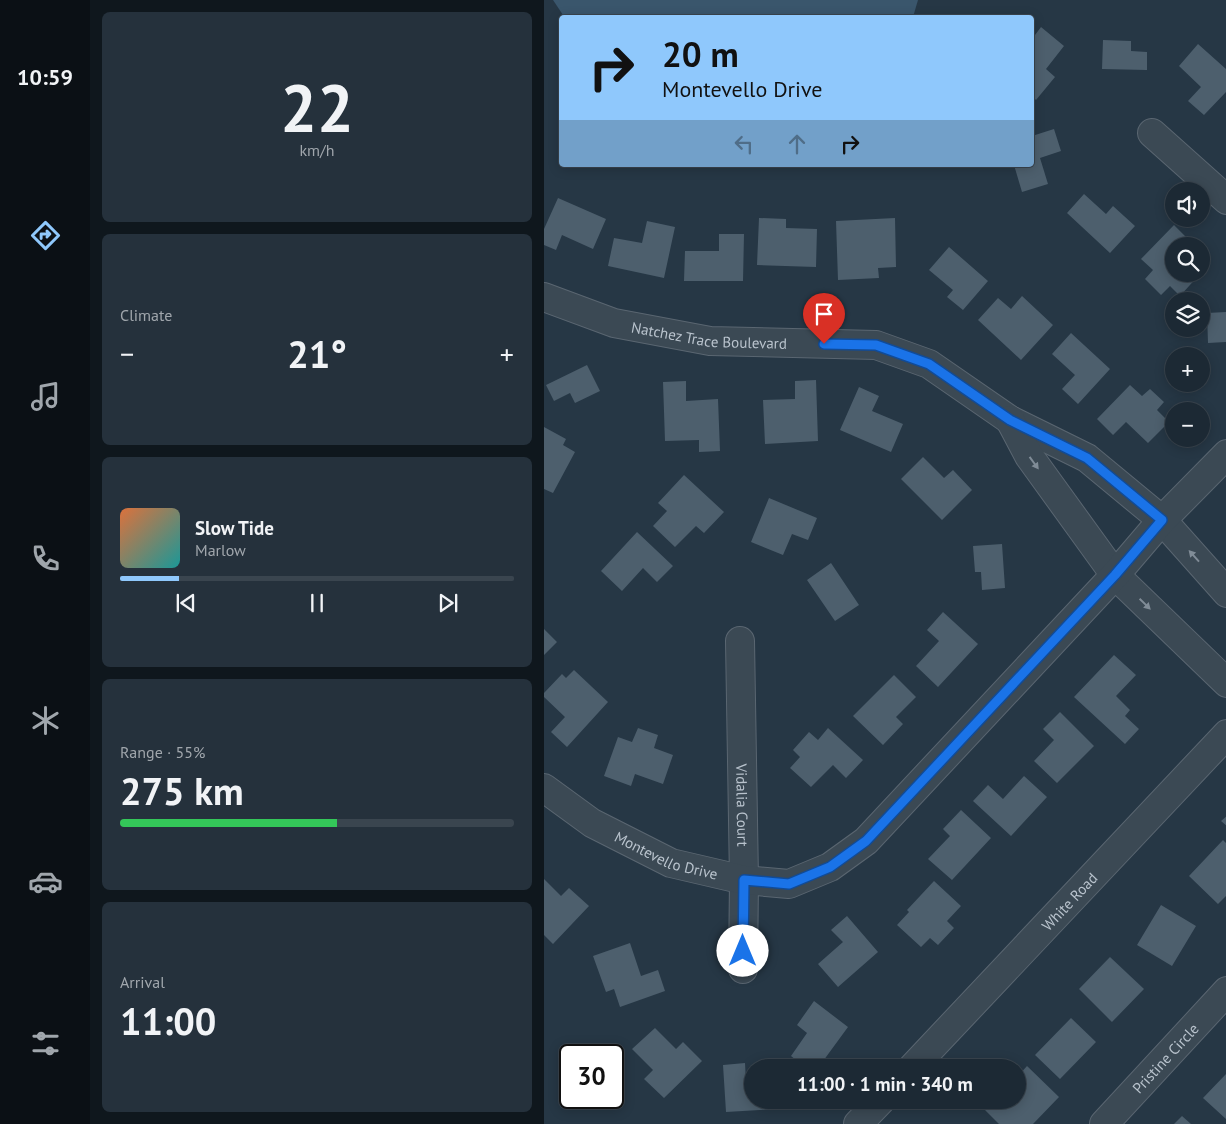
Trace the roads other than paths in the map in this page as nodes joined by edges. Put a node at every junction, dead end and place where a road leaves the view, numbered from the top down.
1 (1152, 133) dead end
2 (1226, 200) edge
3 (544, 297) edge
4 (1010, 420) junction
5 (1226, 454) edge
6 (1162, 520) junction
7 (1115, 575) junction
8 (1226, 593) edge
9 (740, 641) dead end
10 (1226, 683) edge
11 (1226, 734) edge
12 (544, 788) edge
13 (744, 880) junction
14 (743, 969) dead end
15 (1226, 992) edge
16 (920, 1059) edge
17 (872, 1109) edge
18 (858, 1124) edge
19 (1104, 1124) edge

1 - 2 street
3 - 4 street, Natchez Trace Boulevard
4 - 6 street, Natchez Trace Boulevard
4 -> 7 street, Natchez Trace Boulevard
5 - 6 street, Montevello Drive
6 - 7 street, Montevello Drive
8 -> 6 street, Natchez Trace Boulevard
7 -> 10 street, Natchez Trace Boulevard
7 - 13 street, Montevello Drive
9 - 13 street, Vidalia Court
11 - 16 street, White Road
12 - 13 street, Montevello Drive
13 - 14 street, Vidalia Court
15 - 19 street, Pristine Circle
17 - 18 street

